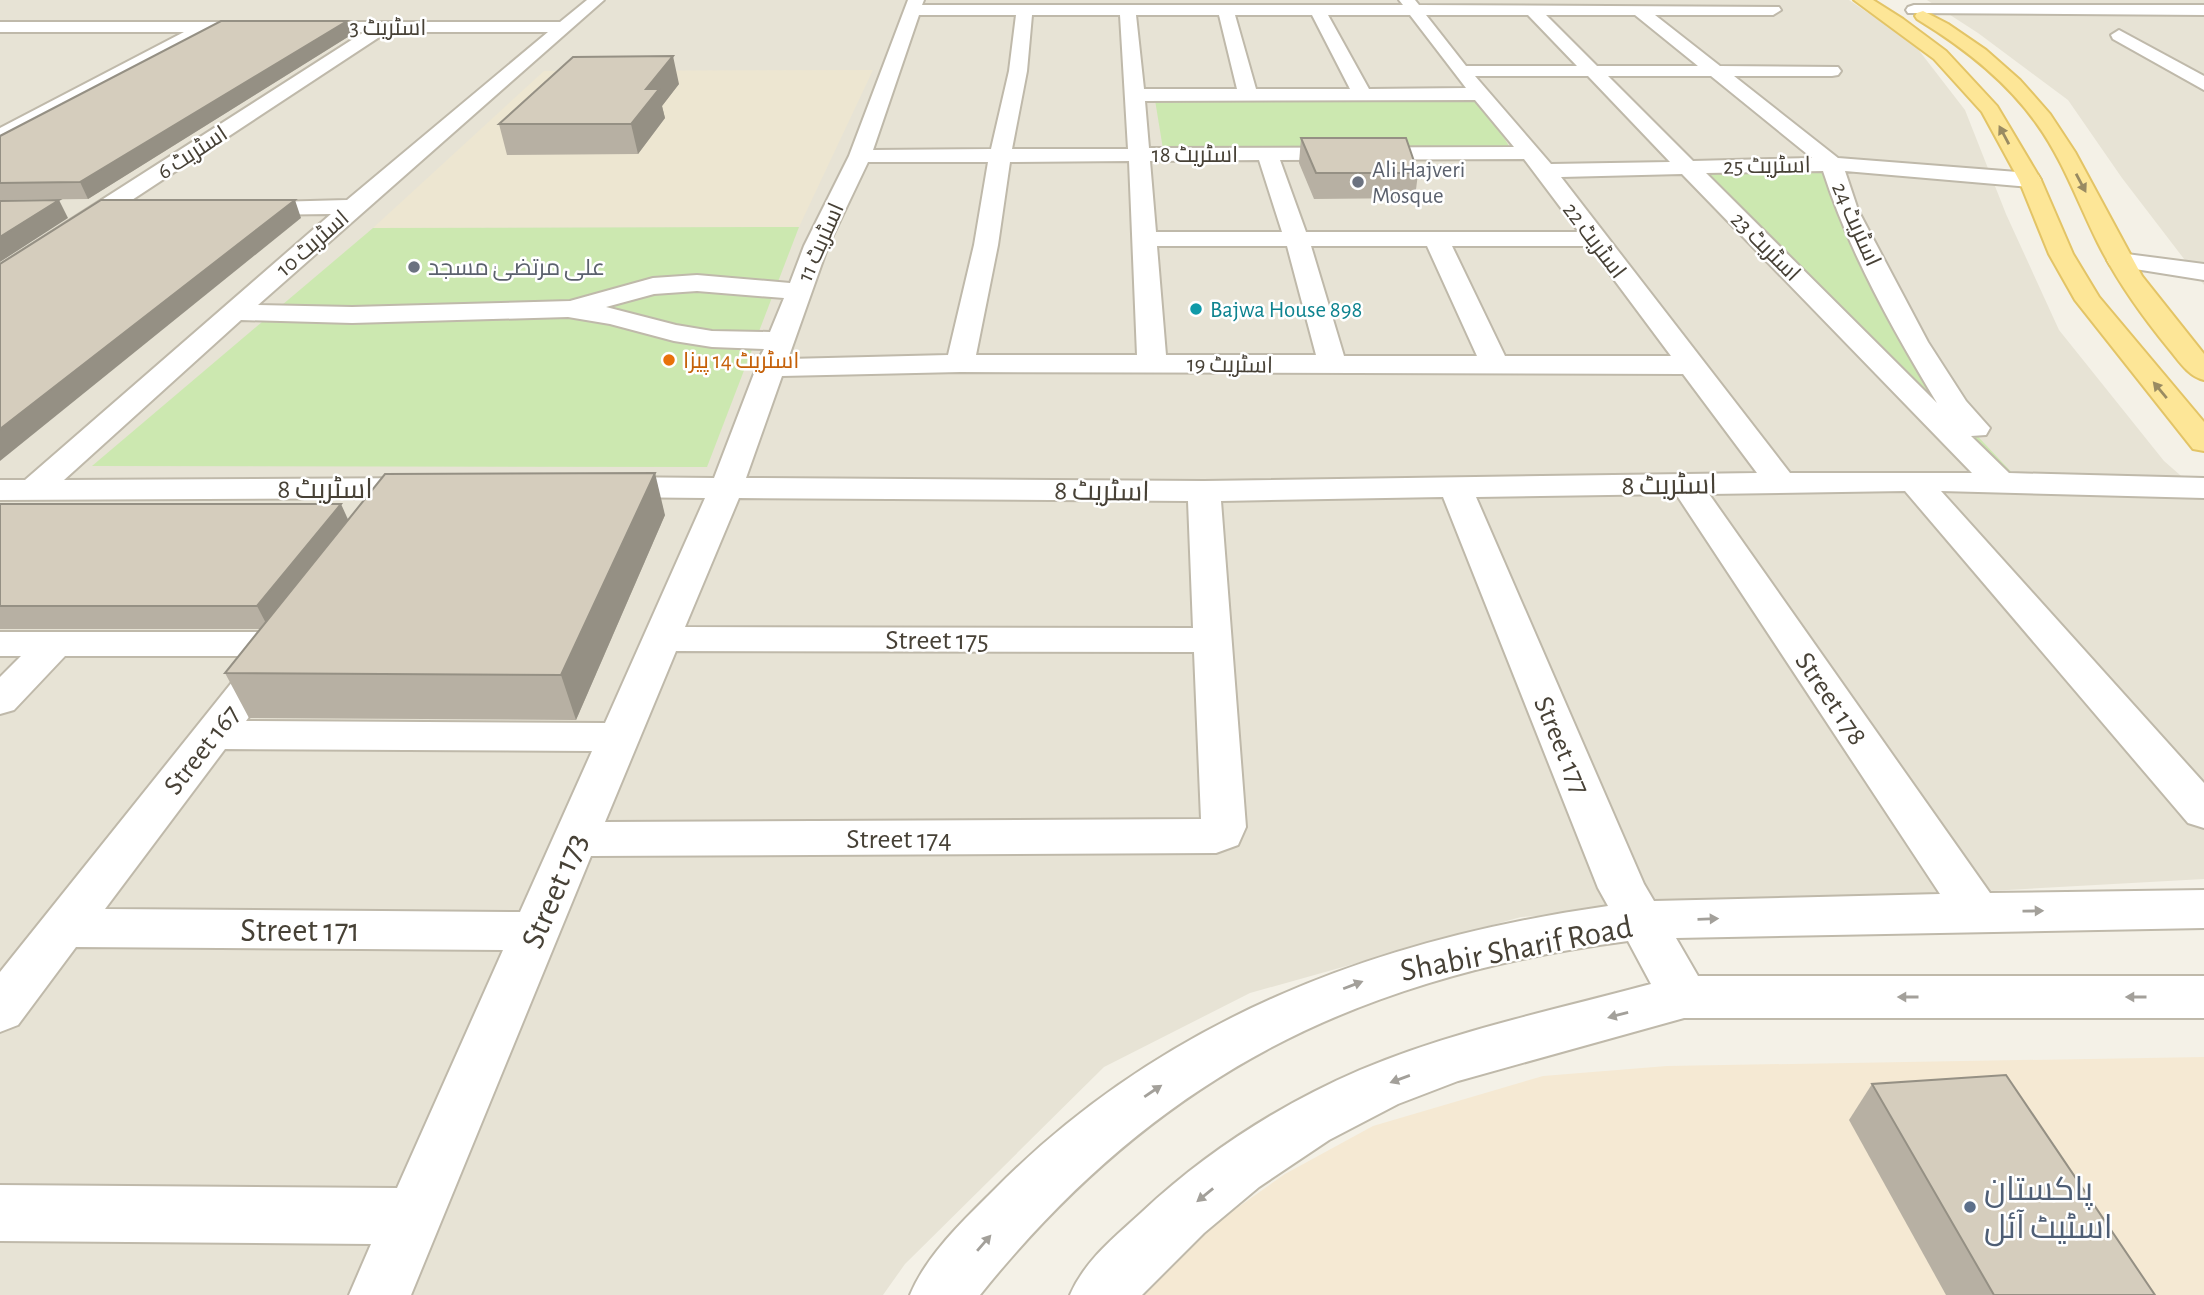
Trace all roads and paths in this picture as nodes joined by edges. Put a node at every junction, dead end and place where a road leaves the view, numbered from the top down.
1 (596, 0) edge
2 (1862, 0) edge
3 (1410, 4) edge
4 (913, 5) edge
5 (1906, 5) edge
6 (1225, 9) junction
7 (1317, 9) junction
8 (1531, 9) junction
9 (1024, 10) junction
10 (1128, 10) junction
11 (1639, 10) junction
12 (1773, 10) dead end
13 (2204, 10) edge
14 (0, 27) edge
15 (55, 27) junction
16 (206, 27) junction
17 (383, 27) junction
18 (566, 27) junction
19 (1957, 35) junction
20 (1984, 35) dead end
21 (2154, 35) dead end
22 (11, 46) dead end
23 (1461, 71) junction
24 (1593, 71) junction
25 (1716, 71) junction
26 (1832, 71) dead end
27 (2204, 84) edge
28 (1483, 94) junction
29 (1135, 95) junction
30 (1248, 95) junction
31 (1363, 95) junction
32 (0, 136) edge
33 (1268, 154) junction
34 (1000, 155) junction
35 (1138, 155) junction
36 (860, 156) junction
37 (1537, 162) junction
38 (1832, 164) junction
39 (1686, 166) junction
40 (2030, 180) junction
41 (353, 207) junction
42 (66, 208) dead end
43 (106, 208) junction
44 (147, 208) edge
45 (216, 208) edge
46 (1143, 239) junction
47 (1436, 239) junction
48 (1594, 239) junction
49 (1297, 240) junction
50 (2060, 254) junction
51 (2119, 260) junction
52 (2204, 272) edge
53 (0, 276) edge
54 (799, 291) junction
55 (568, 309) junction
56 (234, 312) junction
57 (779, 341) junction
58 (960, 363) junction
59 (1152, 363) junction
60 (1333, 365) junction
61 (1691, 365) junction
62 (1496, 366) junction
63 (768, 368) junction
64 (2204, 372) edge
65 (2204, 442) edge
66 (1914, 481) junction
67 (1780, 482) junction
68 (2014, 483) junction
69 (1455, 485) junction
70 (1686, 485) junction
71 (727, 486) junction
72 (578, 487) edge
73 (401, 488) junction
74 (455, 488) edge
75 (2204, 488) edge
76 (0, 490) edge
77 (33, 490) junction
78 (1204, 491) junction
79 (370, 530) edge
80 (661, 639) junction
81 (1212, 640) junction
82 (0, 644) edge
83 (55, 644) junction
84 (0, 701) edge
85 (212, 735) junction
86 (619, 737) junction
87 (2204, 812) edge
88 (575, 839) junction
89 (2204, 909) edge
90 (1977, 911) junction
91 (1640, 921) junction
92 (63, 928) junction
93 (536, 931) junction
94 (1684, 997) junction
95 (2204, 997) edge
96 (0, 1010) edge
97 (0, 1213) edge
98 (413, 1216) junction
99 (380, 1295) edge
100 (940, 1295) edge
101 (1101, 1295) edge

1 - 18 street, اسٹریٹ 10
40 -> 2 main road
3 - 7 street
3 - 8 street
3 - 23 street, اسٹریٹ 22
4 - 9 street
4 - 36 street, اسٹریٹ 11
5 - 13 street
5 - 19 main road
6 - 7 street
6 - 10 street
6 - 30 street
7 - 31 street
8 - 11 street
8 - 24 street, اسٹریٹ 23
9 - 10 street
9 - 34 street
10 - 29 street
11 - 12 street
11 - 25 street, اسٹریٹ 24
14 - 15 street, اسٹریٹ 3
15 - 16 street, اسٹریٹ 3
15 - 22 street
16 - 17 street, اسٹریٹ 3
16 - 32 street
17 - 18 street, اسٹریٹ 3
17 - 43 street, اسٹریٹ 6
18 - 41 street, اسٹریٹ 10
19 - 20 street
19 -> 51 main road
21 - 27 street
23 - 24 street
23 - 28 street, اسٹریٹ 22
24 - 25 street
24 - 39 street, اسٹریٹ 23
25 - 26 street
25 - 38 street, اسٹریٹ 24
28 - 31 street
28 - 37 street, اسٹریٹ 22
29 - 30 street
29 - 35 street
30 - 31 street
33 - 35 street, اسٹریٹ 18
33 - 37 street, اسٹریٹ 18
33 - 49 street
34 - 35 street, اسٹریٹ 18
34 - 36 street, اسٹریٹ 18
34 - 58 street
35 - 46 street
36 - 54 street, اسٹریٹ 11
37 - 39 street, اسٹریٹ 25
37 - 48 street, اسٹریٹ 22
38 - 39 street, اسٹریٹ 25
38 - 40 street, اسٹریٹ 25
38 - 68 street, اسٹریٹ 24
39 - 68 street, اسٹریٹ 23
40 - 50 main road
41 - 45 street
41 - 56 street, اسٹریٹ 10
42 - 43 street
43 - 44 street
43 - 53 street, اسٹریٹ 6
46 - 49 street
46 - 59 street
47 - 48 street
47 - 49 street
47 - 62 street
48 - 61 street, اسٹریٹ 22
49 - 60 street
50 - 51 main road
65 -> 50 main road
51 - 52 street
51 - 64 main road
54 - 55 street
54 - 57 street, اسٹریٹ 11
55 - 56 street
55 - 57 street
56 - 77 street, اسٹریٹ 10
57 - 63 street, اسٹریٹ 11
58 - 59 street, اسٹریٹ 19
58 - 63 street, اسٹریٹ 19
59 - 60 street, اسٹریٹ 19
60 - 62 street, اسٹریٹ 19
61 - 62 street, اسٹریٹ 19
61 - 67 street, اسٹریٹ 22
63 - 71 street, اسٹریٹ 11
66 - 67 street, اسٹریٹ 8
66 - 68 street, اسٹریٹ 8
66 - 87 street
67 - 70 street, اسٹریٹ 8
68 - 75 street, اسٹریٹ 8
69 - 70 street, اسٹریٹ 8
69 - 78 street, اسٹریٹ 8
69 - 91 street, Street 177
70 - 90 street, Street 178
71 - 72 street, اسٹریٹ 8
71 - 78 street, اسٹریٹ 8
71 - 80 street, Street 173
73 - 74 street, اسٹریٹ 8
73 - 77 street, اسٹریٹ 8
73 - 79 street
76 - 77 street, اسٹریٹ 8
78 - 81 street
80 - 81 street, Street 175
80 - 86 street, Street 173
81 - 88 street, Street 174
82 - 83 street
83 - 84 street
83 - 85 street, Street 167
85 - 86 street
85 - 92 street, Street 167
86 - 88 street, Street 173
88 - 93 street, Street 173
90 -> 89 street, Shabir Sharif Road
91 -> 90 street, Shabir Sharif Road
91 - 94 street, Street 177
100 -> 91 street, Shabir Sharif Road
92 - 93 street, Street 171
92 - 96 street, Street 167
93 - 98 street, Street 173
95 -> 94 street
94 -> 101 street
97 - 98 street
98 - 99 street, Street 173

